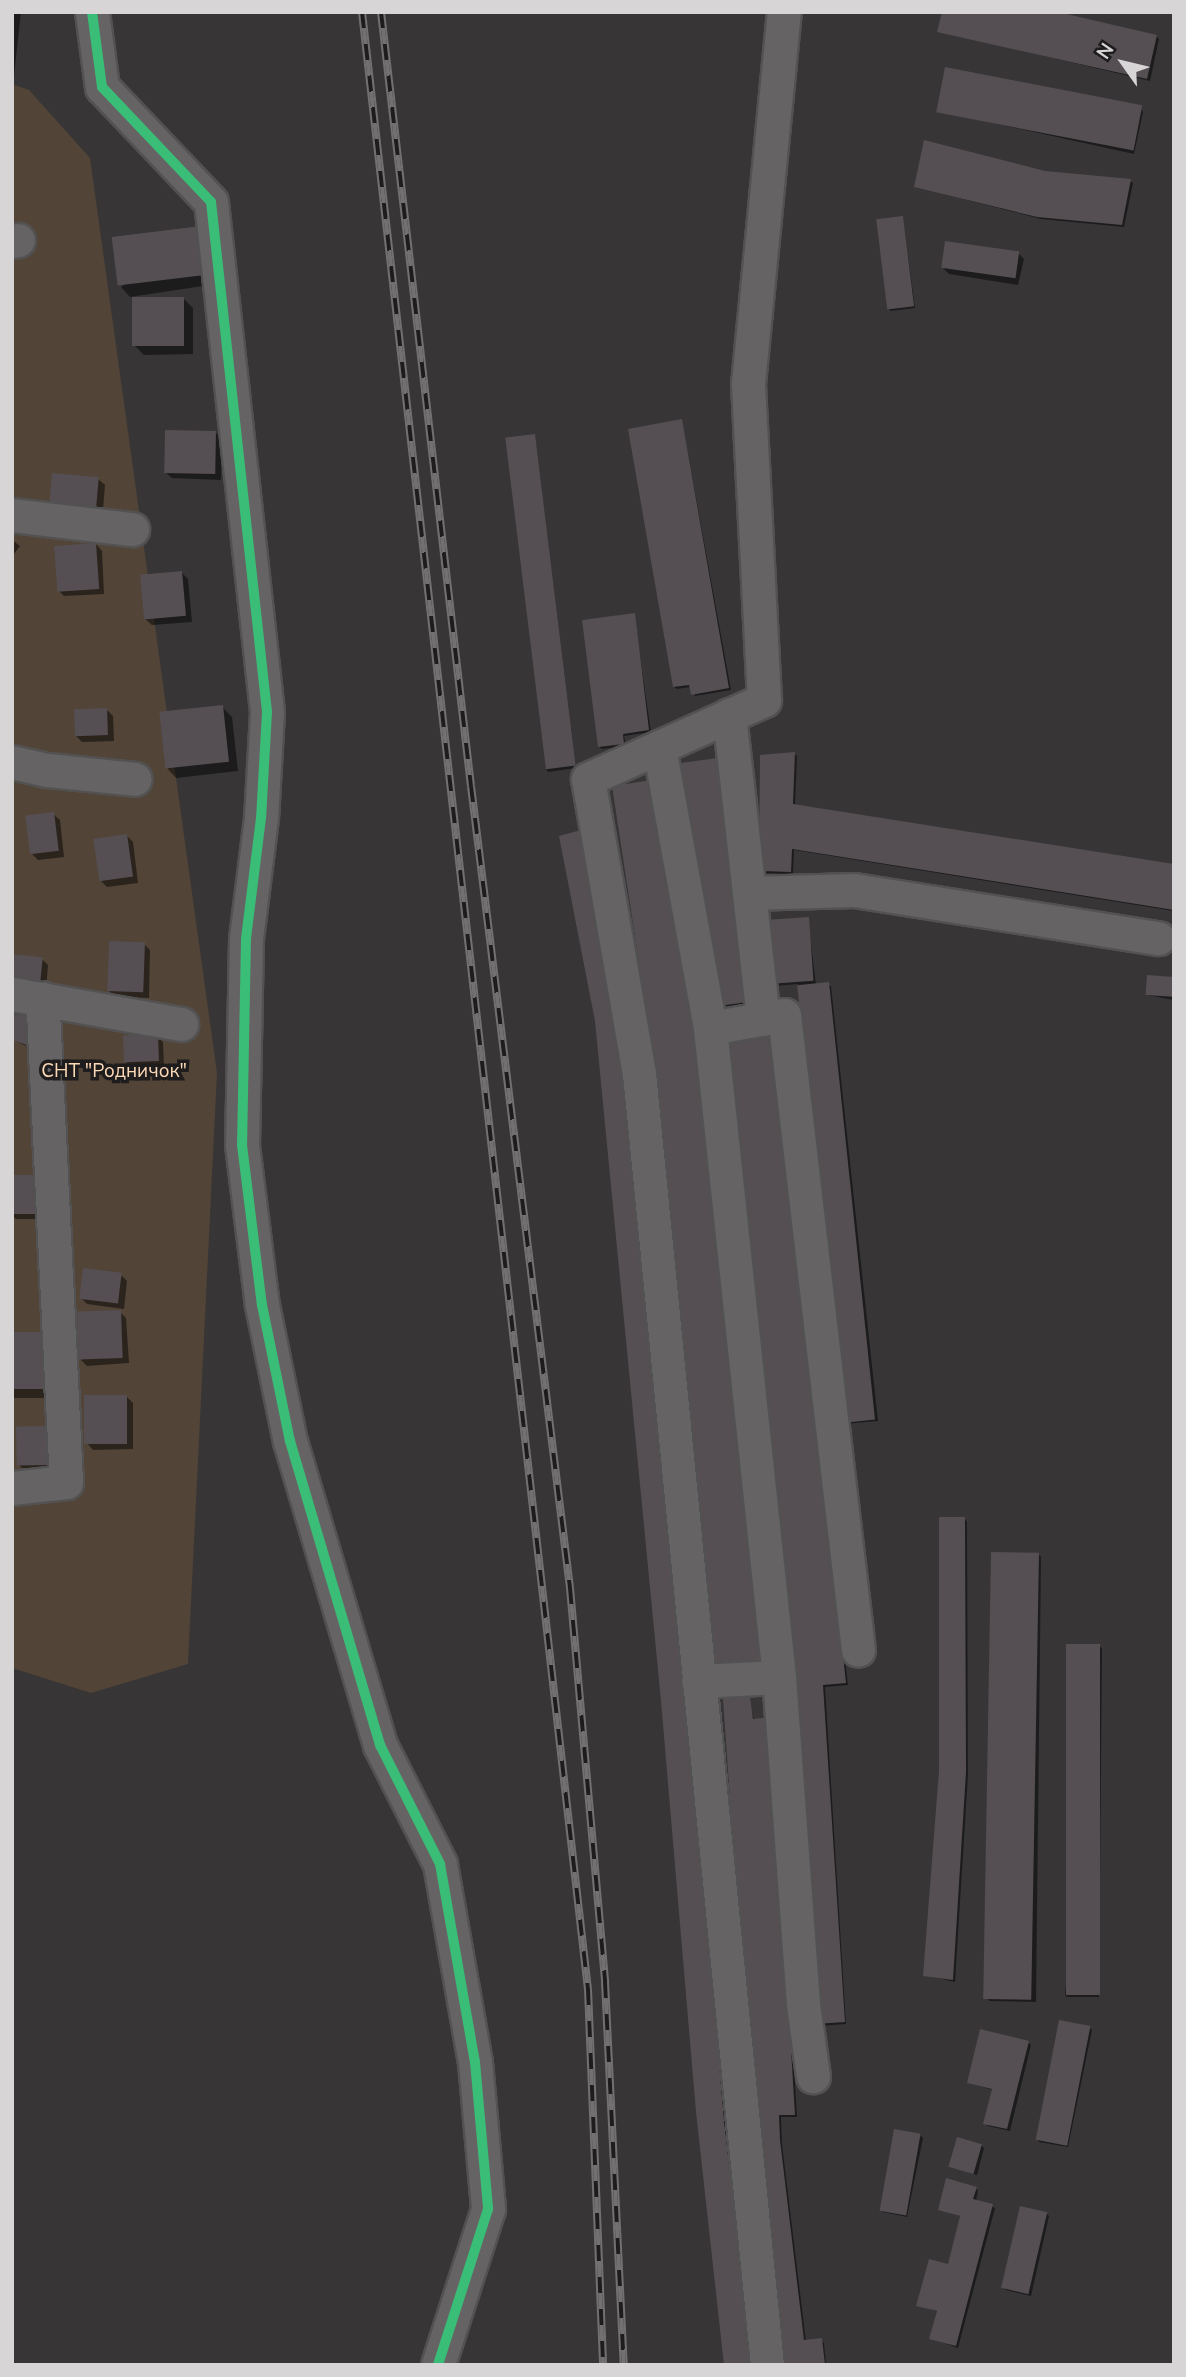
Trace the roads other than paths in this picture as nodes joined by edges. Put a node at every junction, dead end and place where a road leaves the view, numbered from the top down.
1 (92, 12) edge
2 (784, 12) edge
3 (12, 515) edge
4 (132, 529) dead end
5 (729, 715) junction
6 (659, 747) junction
7 (12, 762) edge
8 (135, 779) dead end
9 (749, 893) junction
10 (1158, 938) dead end
11 (27, 996) edge
12 (763, 1019) junction
13 (181, 1024) dead end
14 (710, 1028) junction
15 (12, 1488) edge
16 (858, 1650) dead end
17 (779, 1677) junction
18 (698, 1681) junction
19 (813, 2076) dead end
20 (438, 2365) edge
21 (767, 2365) edge

1 - 20 street
2 - 5 street
3 - 4 street
5 - 6 street
5 - 9 street
6 - 14 street
6 - 18 street
7 - 8 street
9 - 10 street
9 - 12 street
11 - 13 street
11 - 15 street
12 - 14 street
12 - 16 street
14 - 17 street
17 - 18 street
17 - 19 street
18 - 21 street

